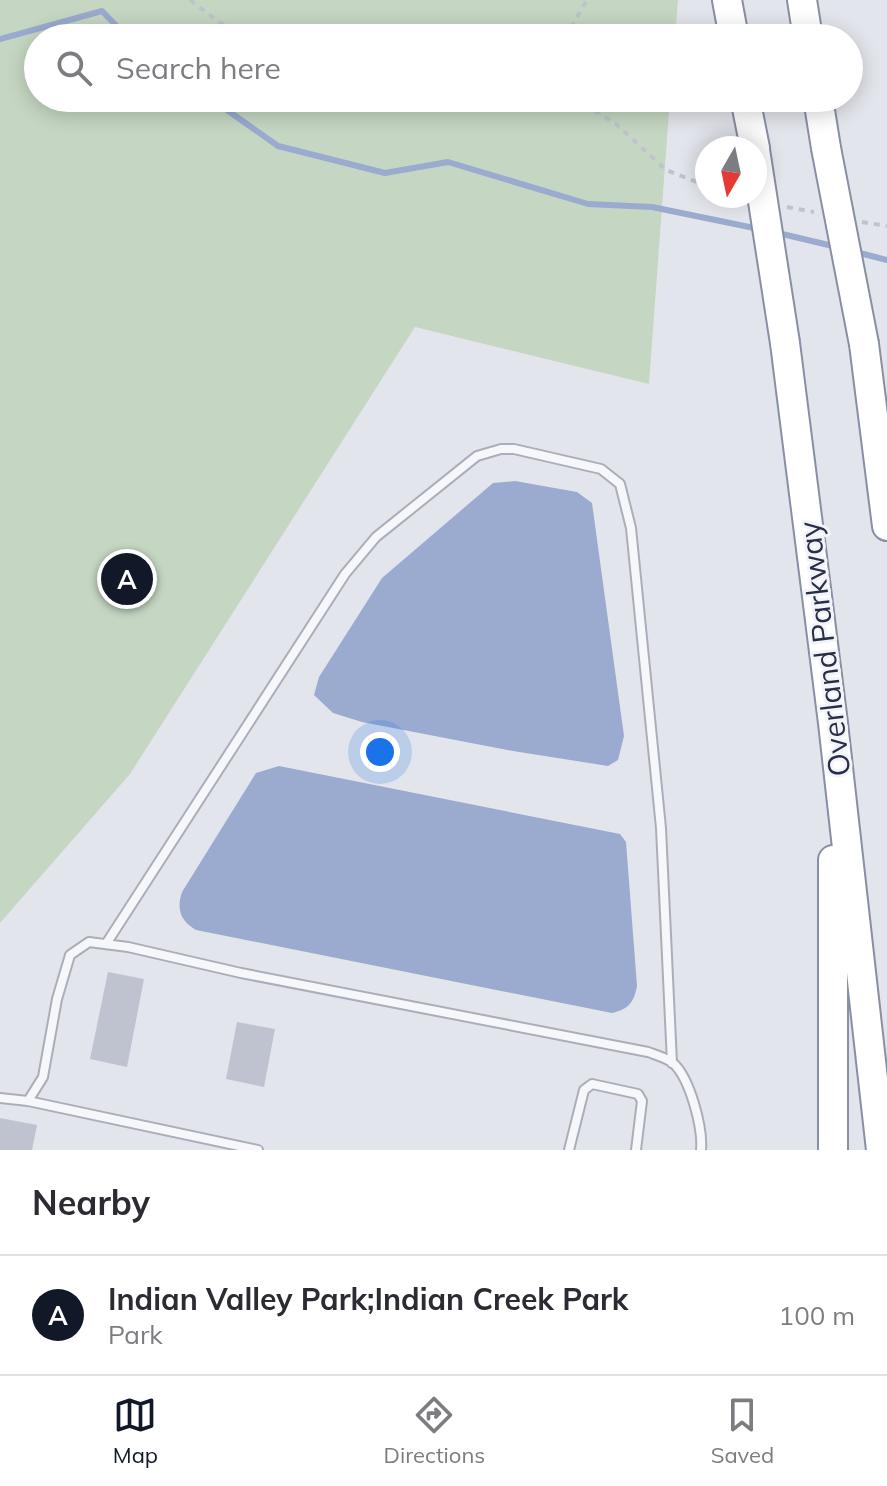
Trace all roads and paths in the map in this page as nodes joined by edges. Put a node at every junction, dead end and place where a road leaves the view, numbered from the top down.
1 (190, 0) edge
2 (587, 0) edge
3 (727, 0) edge
4 (802, 0) edge
5 (223, 24) edge
6 (573, 24) edge
7 (731, 24) edge
8 (806, 24) edge
9 (597, 112) edge
10 (748, 112) edge
11 (820, 112) edge
12 (752, 136) edge
13 (695, 181) edge
14 (784, 206) dead end
15 (764, 208) edge
16 (826, 215) dead end
17 (854, 220) dead end
18 (887, 226) edge
19 (887, 526) edge
20 (833, 723) junction
21 (106, 944) junction
22 (672, 1063) junction
23 (0, 1098) edge
24 (28, 1101) junction
25 (258, 1150) edge
26 (569, 1150) edge
27 (636, 1150) edge
28 (701, 1150) edge
29 (833, 1150) edge
30 (881, 1150) edge

1 - 5 path
2 - 6 path
3 - 7 highway
4 - 8 highway
9 - 13 path
10 - 12 highway, Overland Parkway
11 - 19 highway, bridge
14 - 16 path
15 - 20 highway, Overland Parkway, bridge
17 - 18 path
20 - 29 highway
20 - 30 highway, Overland Parkway
21 - 22 lane
21 - 22 lane
21 - 24 lane
22 - 28 lane
23 - 24 lane
24 - 25 lane
26 - 27 lane

